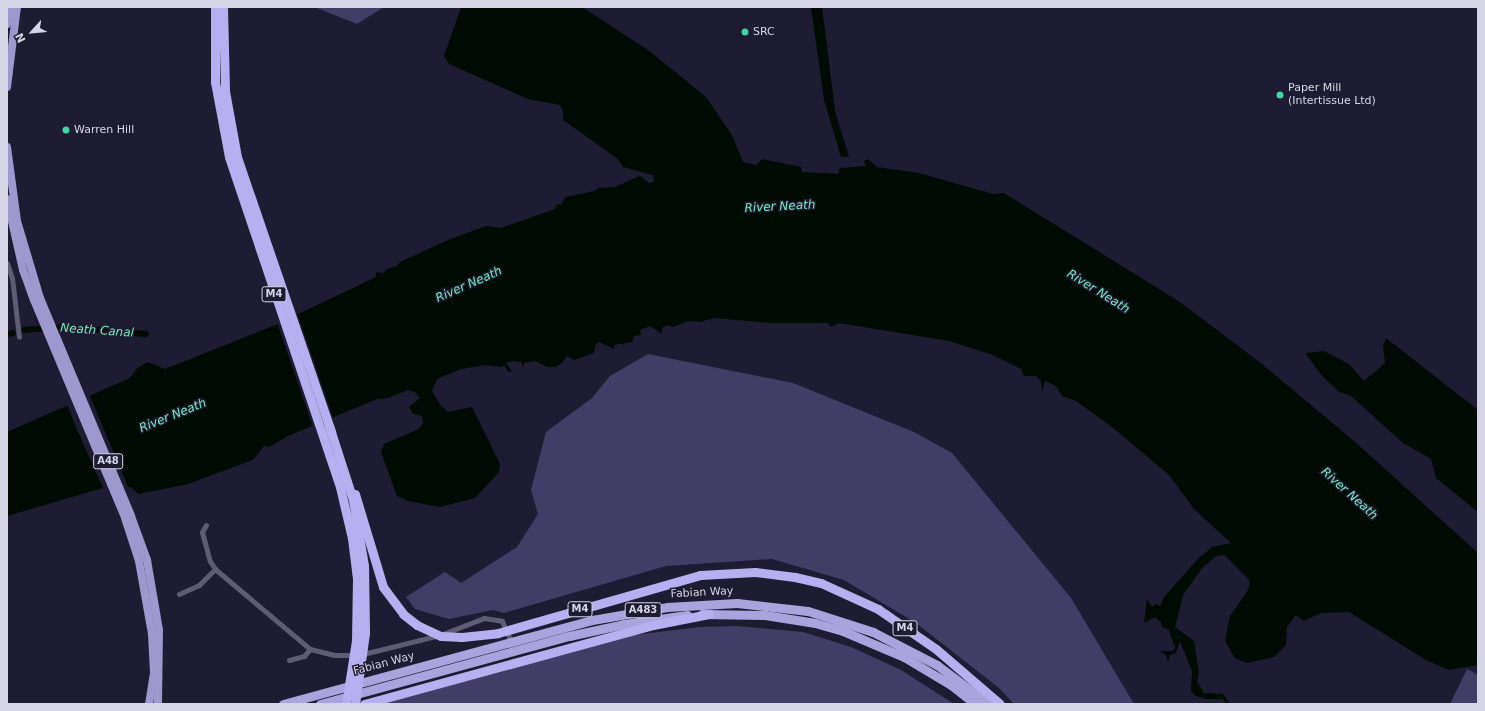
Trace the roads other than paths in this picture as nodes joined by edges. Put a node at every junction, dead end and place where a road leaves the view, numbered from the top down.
1 (10, 7) edge
2 (17, 7) edge
3 (214, 7) edge
4 (223, 7) edge
5 (7, 24) edge
6 (8, 76) edge
7 (7, 87) edge
8 (7, 147) edge
9 (7, 200) edge
10 (16, 229) junction
11 (7, 263) edge
12 (19, 337) dead end
13 (329, 426) junction
14 (206, 525) dead end
15 (215, 569) junction
16 (179, 594) dead end
17 (709, 614) junction
18 (511, 641) junction
19 (310, 649) junction
20 (289, 660) dead end
21 (154, 702) edge
22 (283, 704) edge
23 (320, 704) edge
24 (346, 704) edge
25 (355, 704) edge
26 (364, 704) edge
27 (975, 704) edge
28 (989, 704) edge
29 (1000, 704) edge

1 - 5 main road
2 - 6 main road
3 - 24 highway, M4, bridge
4 - 13 highway, M4
6 - 7 main road
8 - 10 main road, A48
9 - 10 main road, A48
10 - 21 main road, A48
11 - 12 street
13 - 25 highway, M4, bridge
13 - 29 highway, M4, bridge
14 - 15 street
15 - 16 street
15 - 19 street
17 - 23 highway, Fabian Way / A483
17 - 26 highway
17 - 27 highway, Fabian Way / A483
18 - 19 street
18 - 22 highway, Fabian Way / A483
18 - 28 highway, Fabian Way / A483
19 - 20 street

